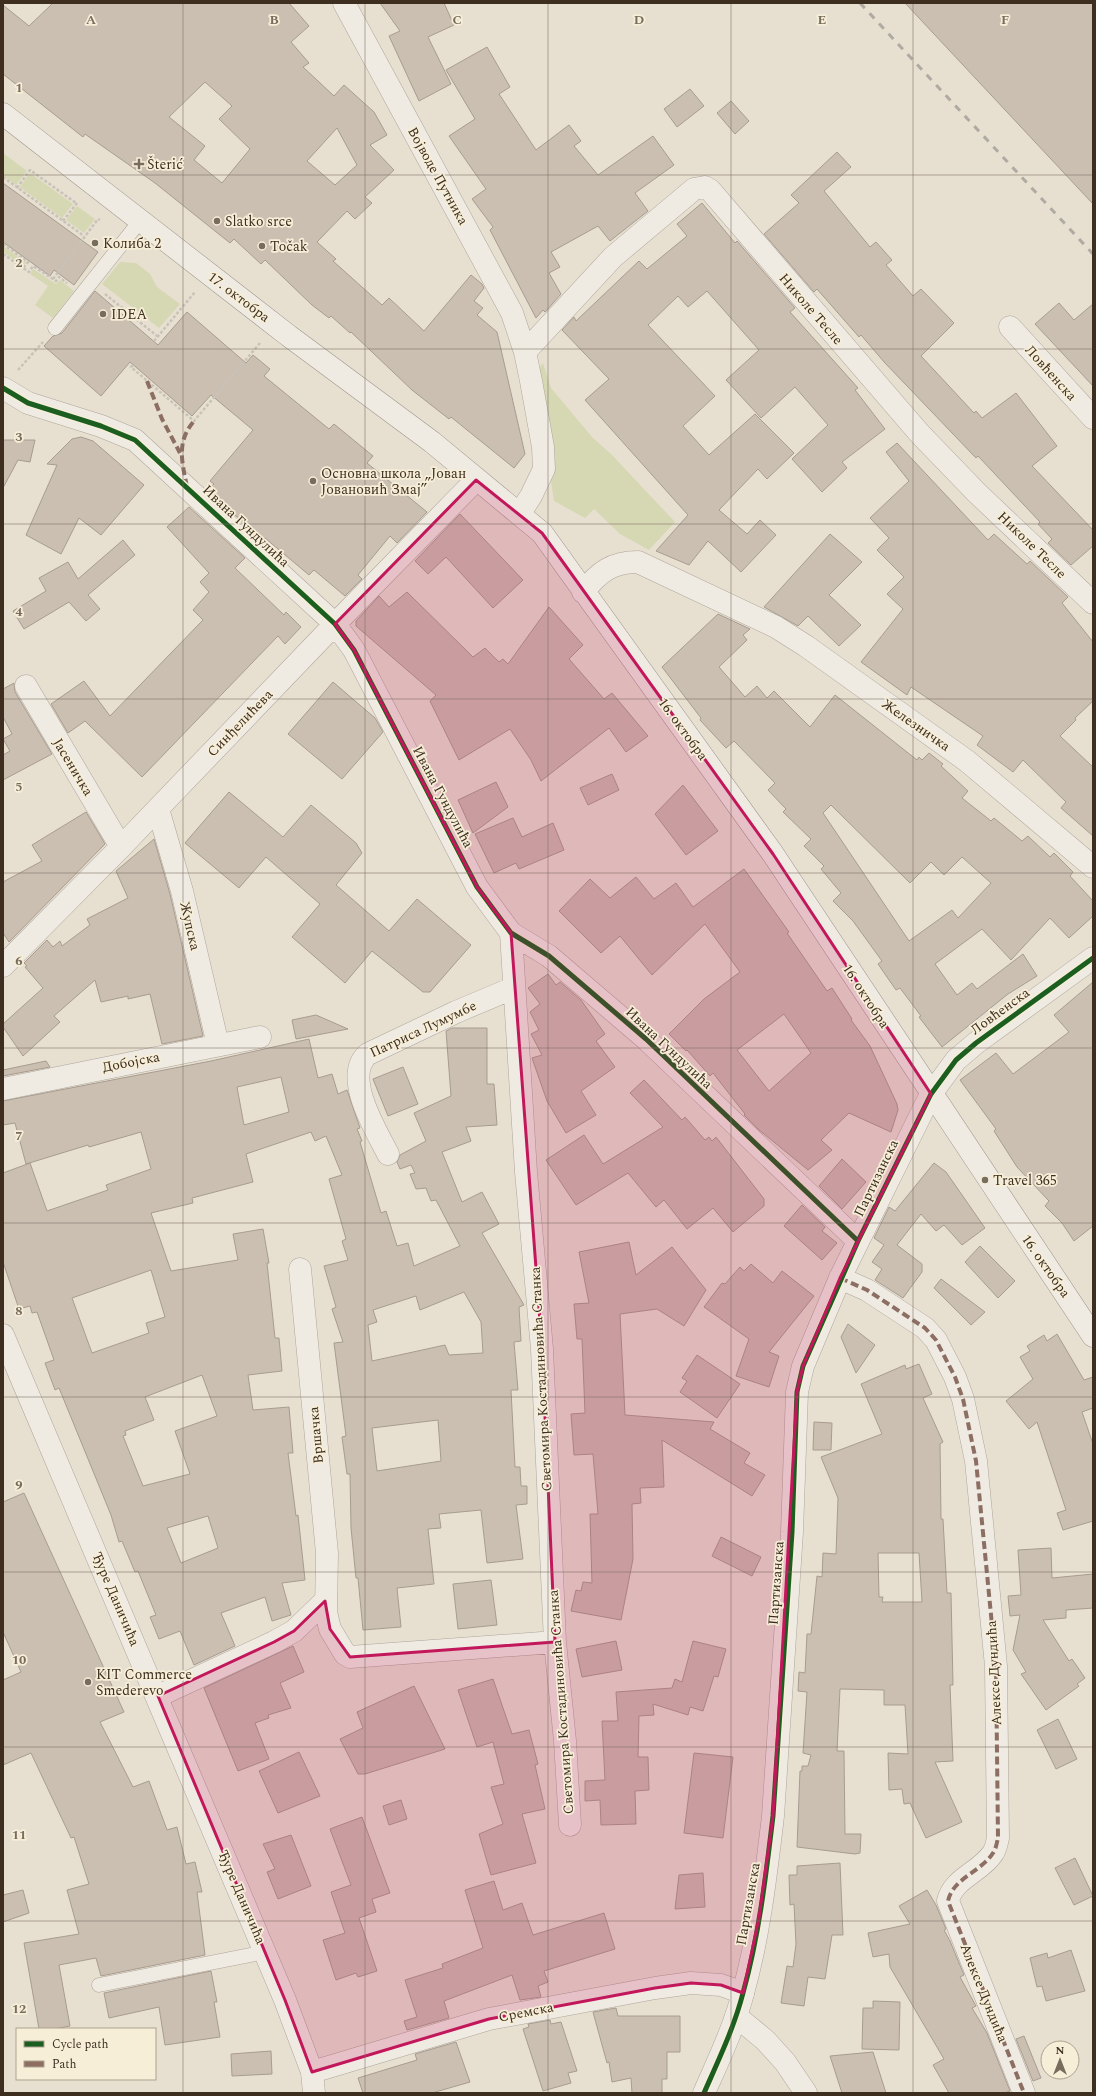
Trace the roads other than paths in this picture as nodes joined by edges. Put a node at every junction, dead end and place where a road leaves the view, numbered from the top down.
1 (344, 3) edge
2 (3, 114) edge
3 (140, 221) junction
4 (1010, 327) dead end
5 (55, 328) dead end
6 (525, 352) junction
7 (9, 380) edge
8 (1093, 418) edge
9 (476, 480) junction
10 (520, 513) junction
11 (583, 592) junction
12 (1093, 602) edge
13 (335, 624) junction
14 (26, 686) dead end
15 (158, 809) junction
16 (121, 847) junction
17 (1091, 861) edge
18 (511, 933) junction
19 (1093, 958) edge
20 (3, 966) edge
21 (513, 988) junction
22 (260, 1037) dead end
23 (218, 1045) junction
24 (3, 1089) edge
25 (931, 1094) junction
26 (388, 1154) dead end
27 (858, 1241) junction
28 (300, 1269) dead end
29 (840, 1278) junction
30 (3, 1335) edge
31 (1093, 1336) edge
32 (325, 1602) junction
33 (554, 1642) junction
34 (158, 1696) junction
35 (570, 1825) dead end
36 (265, 1952) junction
37 (99, 1985) dead end
38 (743, 1993) junction
39 (736, 2016) junction
40 (313, 2083) edge
41 (704, 2093) edge
42 (806, 2093) edge
43 (1024, 2093) edge

1 - 6 street, Војводе Путника
2 - 3 street, 17. октобра
3 - 5 lane
3 - 9 street, 17. октобра
4 - 8 street, Ловћенска
6 - 10 street, Војводе Путника
6 - 12 street, Николе Тесле
7 - 13 street, Ивана Гундулића
9 - 10 street, 17. октобра
9 - 13 street, Синђелићева
10 - 11 street, 17. октобра
11 - 17 street, Железничка
11 - 25 street, 16. октобра
13 - 15 street, Синђелићева
13 - 18 street, Ивана Гундулића
14 - 16 street, Јасеничка
15 - 16 street, Синђелићева
15 - 23 street, Жупска
16 - 20 street, Синђелићева
18 - 21 street, Светомира Костадиновића Станка
18 - 27 street, Ивана Гундулића
19 - 25 street, Ловћенска
21 - 26 street, Патриса Лумумбе
21 - 33 street, Светомира Костадиновића Станка
22 - 23 street, Добојска
23 - 24 street, Добојска
25 - 27 street, Партизанска
25 - 31 street, 16. октобра
27 - 29 street, Партизанска
28 - 32 street, Вршачка
29 - 38 street, Партизанска
29 - 43 street, Алексе Дундића
30 - 34 street, Ђуре Даничића
32 - 33 street, Вршачка
32 - 34 street
33 - 35 street, Светомира Костадиновића Станка
34 - 36 street, Ђуре Даничића
36 - 37 lane, Ђуре Даничића
36 - 40 street, Ђуре Даничића
38 - 39 street, Партизанска
38 - 40 street, Сремска
39 - 41 street, Партизанска
39 - 42 street

